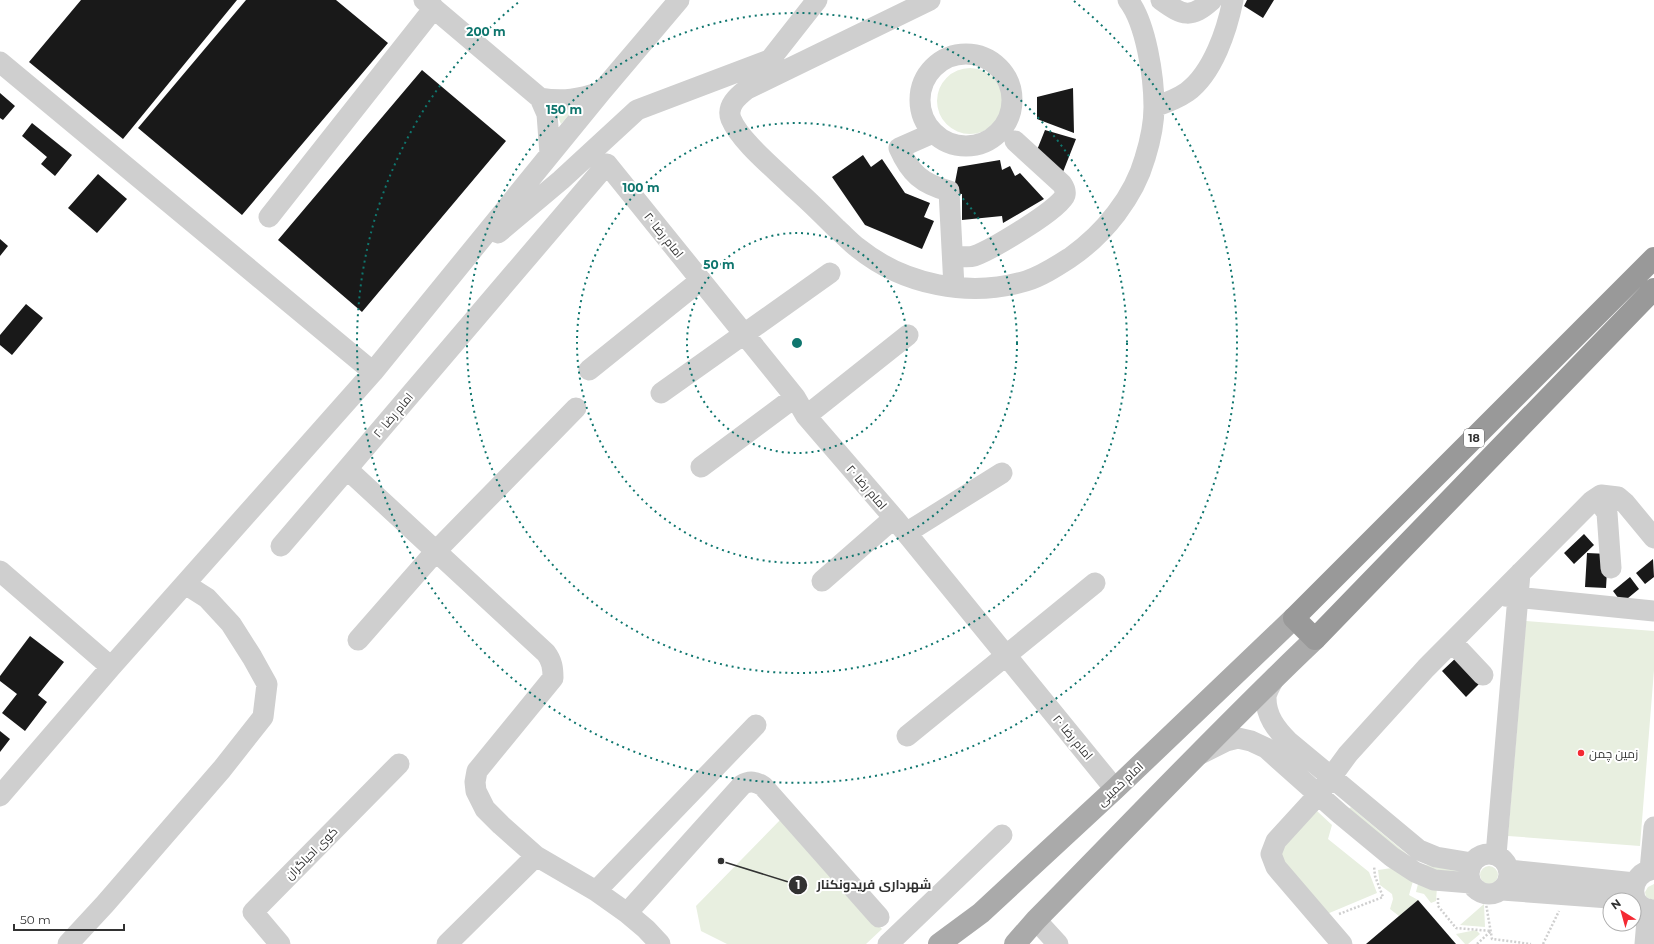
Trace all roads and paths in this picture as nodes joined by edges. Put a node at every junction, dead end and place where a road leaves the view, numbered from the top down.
1 (679, 0) edge
2 (817, 0) edge
3 (930, 0) edge
4 (1128, 0) edge
5 (1161, 0) edge
6 (1212, 0) edge
7 (1233, 0) edge
8 (429, 4) edge
9 (775, 54) junction
10 (0, 62) edge
11 (796, 65) junction
12 (747, 89) junction
13 (601, 92) junction
14 (540, 98) junction
15 (1154, 107) junction
16 (933, 133) junction
17 (1015, 141) dead end
18 (550, 154) junction
19 (269, 217) dead end
20 (953, 256) junction
21 (1654, 258) edge
22 (458, 268) junction
23 (830, 273) dead end
24 (701, 280) junction
25 (954, 287) junction
26 (1654, 289) edge
27 (1654, 308) edge
28 (1615, 328) junction
29 (745, 334) junction
30 (908, 335) dead end
31 (589, 370) dead end
32 (373, 372) junction
33 (661, 393) dead end
34 (795, 397) junction
35 (576, 408) dead end
36 (806, 416) junction
37 (701, 467) dead end
38 (347, 469) junction
39 (1002, 473) dead end
40 (1597, 498) junction
41 (900, 526) junction
42 (1654, 538) edge
43 (280, 546) dead end
44 (436, 551) junction
45 (1611, 568) dead end
46 (0, 572) edge
47 (822, 581) dead end
48 (1095, 583) dead end
49 (185, 584) junction
50 (1512, 588) junction
51 (1654, 611) edge
52 (1294, 618) junction
53 (1315, 639) junction
54 (358, 640) dead end
55 (1452, 642) junction
56 (1005, 656) junction
57 (111, 667) junction
58 (1483, 675) dead end
59 (1275, 678) junction
60 (756, 725) dead end
61 (907, 736) dead end
62 (1198, 755) junction
63 (399, 764) dead end
64 (1332, 777) junction
65 (1115, 789) junction
66 (1318, 795) junction
67 (1354, 795) junction
68 (0, 796) edge
69 (1340, 814) junction
70 (1654, 827) edge
71 (1002, 835) dead end
72 (1383, 850) junction
73 (536, 856) junction
74 (1488, 873) junction
75 (1438, 880) junction
76 (1646, 890) edge
77 (596, 892) junction
78 (1567, 895) junction
79 (627, 913) junction
80 (879, 917) dead end
81 (1036, 920) junction
82 (1322, 921) junction
83 (646, 929) junction
84 (1491, 931) junction
85 (68, 944) edge
86 (280, 944) edge
87 (447, 944) edge
88 (660, 944) edge
89 (676, 944) edge
90 (888, 944) edge
91 (939, 944) edge
92 (1015, 944) edge
93 (1058, 944) edge
94 (1342, 944) edge
95 (1477, 944) edge
96 (1532, 944) edge
97 (1543, 944) edge
98 (1645, 944) edge

1 - 13 street
2 - 9 street
3 - 11 street
4 - 15 street
5 - 6 street
7 - 15 street
8 - 14 street
8 - 19 street
9 - 11 street
9 - 12 street
9 - 22 street
10 - 32 street
11 - 12 street
12 - 25 street
13 - 14 street
13 - 18 street
14 - 18 street
15 - 25 street
16 - 16 street
16 - 20 street
17 - 20 street
18 - 22 street
20 - 25 street
21 - 52 highway, 18
22 - 32 street
23 - 29 street
24 - 29 street, امام رضا ۲۰
24 - 31 street
24 - 38 street, امام رضا ۲۰
26 - 28 highway, 18
27 - 28 highway, 18
28 - 53 highway, 18
29 - 33 street
29 - 34 street, امام رضا ۲۰
30 - 36 street
32 - 49 street
34 - 36 street, امام رضا ۲۰
34 - 37 street
35 - 44 street
36 - 41 street, امام رضا ۲۰
38 - 43 street
38 - 44 street
39 - 41 street
40 - 42 street
40 - 45 street
40 - 50 street
41 - 47 street
41 - 56 street, امام رضا ۲۰
44 - 54 street
44 - 73 street
46 - 57 street
48 - 56 street
49 - 57 street
49 - 85 street
50 - 51 street
50 - 55 street
50 - 74 street
52 - 53 highway
52 - 65 main road, امام خمینی
53 - 59 main road
55 - 58 street
55 - 64 street
56 - 61 street
56 - 65 street, امام رضا ۲۰
57 - 68 street
59 - 62 main road
59 - 64 street
60 - 77 street
62 - 66 street
62 - 81 main road
63 - 86 street, کوی احیاگران
64 - 66 street
64 - 67 street
65 - 91 main road, امام خمینی
66 - 69 street
66 - 82 street
67 - 69 street
67 - 74 street
69 - 72 street
70 - 76 street
71 - 90 street
72 - 75 street
72 - 82 path
73 - 77 street
73 - 87 street
74 - 75 street
74 - 76 street
74 - 78 street
74 - 84 path
75 - 84 path
76 - 78 street
76 - 98 street
77 - 79 street
78 - 97 path
79 - 80 street
79 - 83 street
81 - 92 main road
81 - 93 street
82 - 94 street
83 - 88 street
83 - 89 street
84 - 95 path
84 - 96 path

